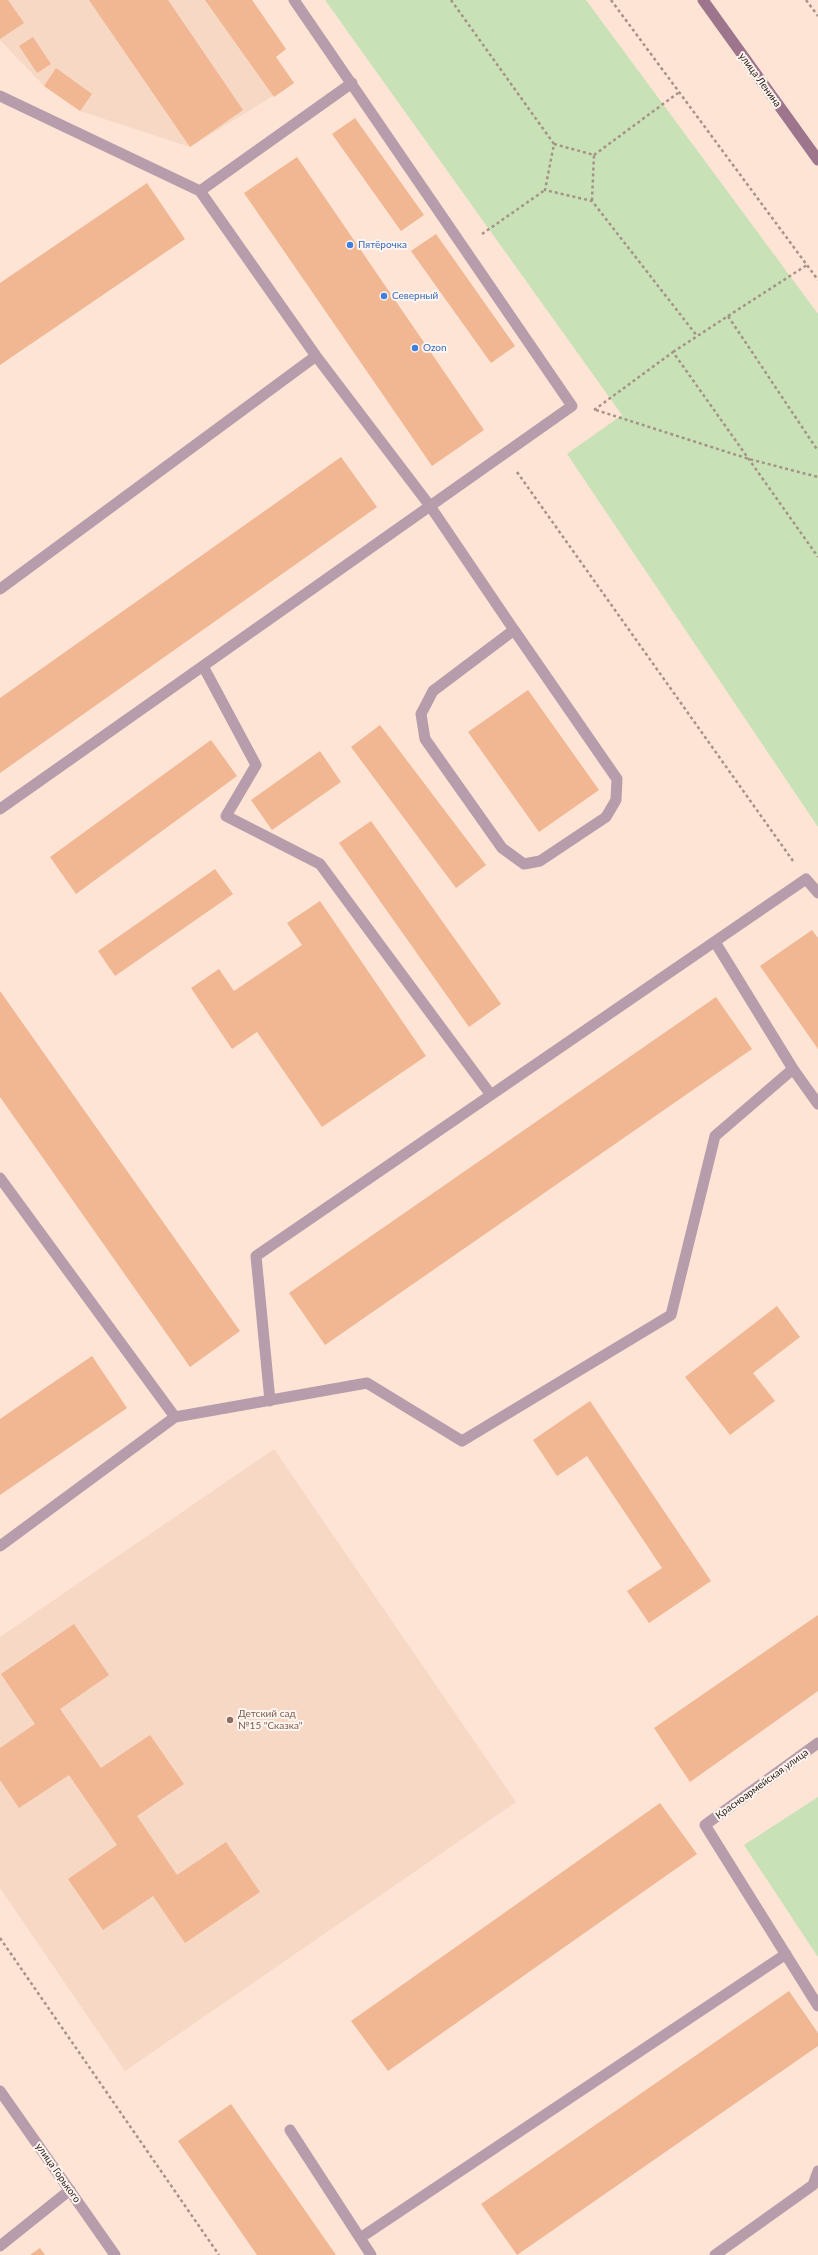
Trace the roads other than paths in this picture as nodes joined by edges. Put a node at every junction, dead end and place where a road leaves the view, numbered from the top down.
1 (294, 0) edge
2 (703, 0) edge
3 (352, 84) junction
4 (0, 96) edge
5 (818, 160) edge
6 (200, 191) junction
7 (316, 356) junction
8 (430, 506) junction
9 (0, 589) edge
10 (514, 630) junction
11 (203, 666) junction
12 (0, 809) edge
13 (818, 893) edge
14 (715, 942) junction
15 (793, 1069) junction
16 (491, 1095) junction
17 (818, 1104) edge
18 (0, 1178) edge
19 (270, 1401) junction
20 (175, 1418) junction
21 (0, 1546) edge
22 (818, 1743) edge
23 (786, 1954) junction
24 (818, 2006) edge
25 (0, 2091) edge
26 (290, 2130) dead end
27 (818, 2171) edge
28 (70, 2190) junction
29 (360, 2238) junction
30 (0, 2246) edge
31 (115, 2255) edge
32 (371, 2255) edge
33 (715, 2255) edge

1 - 3 street
2 - 5 main road, улица Ленина
3 - 6 street
3 - 8 street
4 - 6 street
6 - 7 street
7 - 8 street
7 - 9 street
8 - 10 street
8 - 11 street
10 - 10 street
11 - 12 street
11 - 16 street
13 - 14 street
14 - 15 street
14 - 16 street
15 - 17 street
15 - 19 street
16 - 19 street
18 - 20 street
19 - 20 street
20 - 21 street
22 - 23 street, Красноармейская улица
23 - 24 street
23 - 29 street
25 - 28 street, улица Горького
26 - 29 street
27 - 33 street
28 - 30 street
28 - 31 street, улица Горького
29 - 32 street

